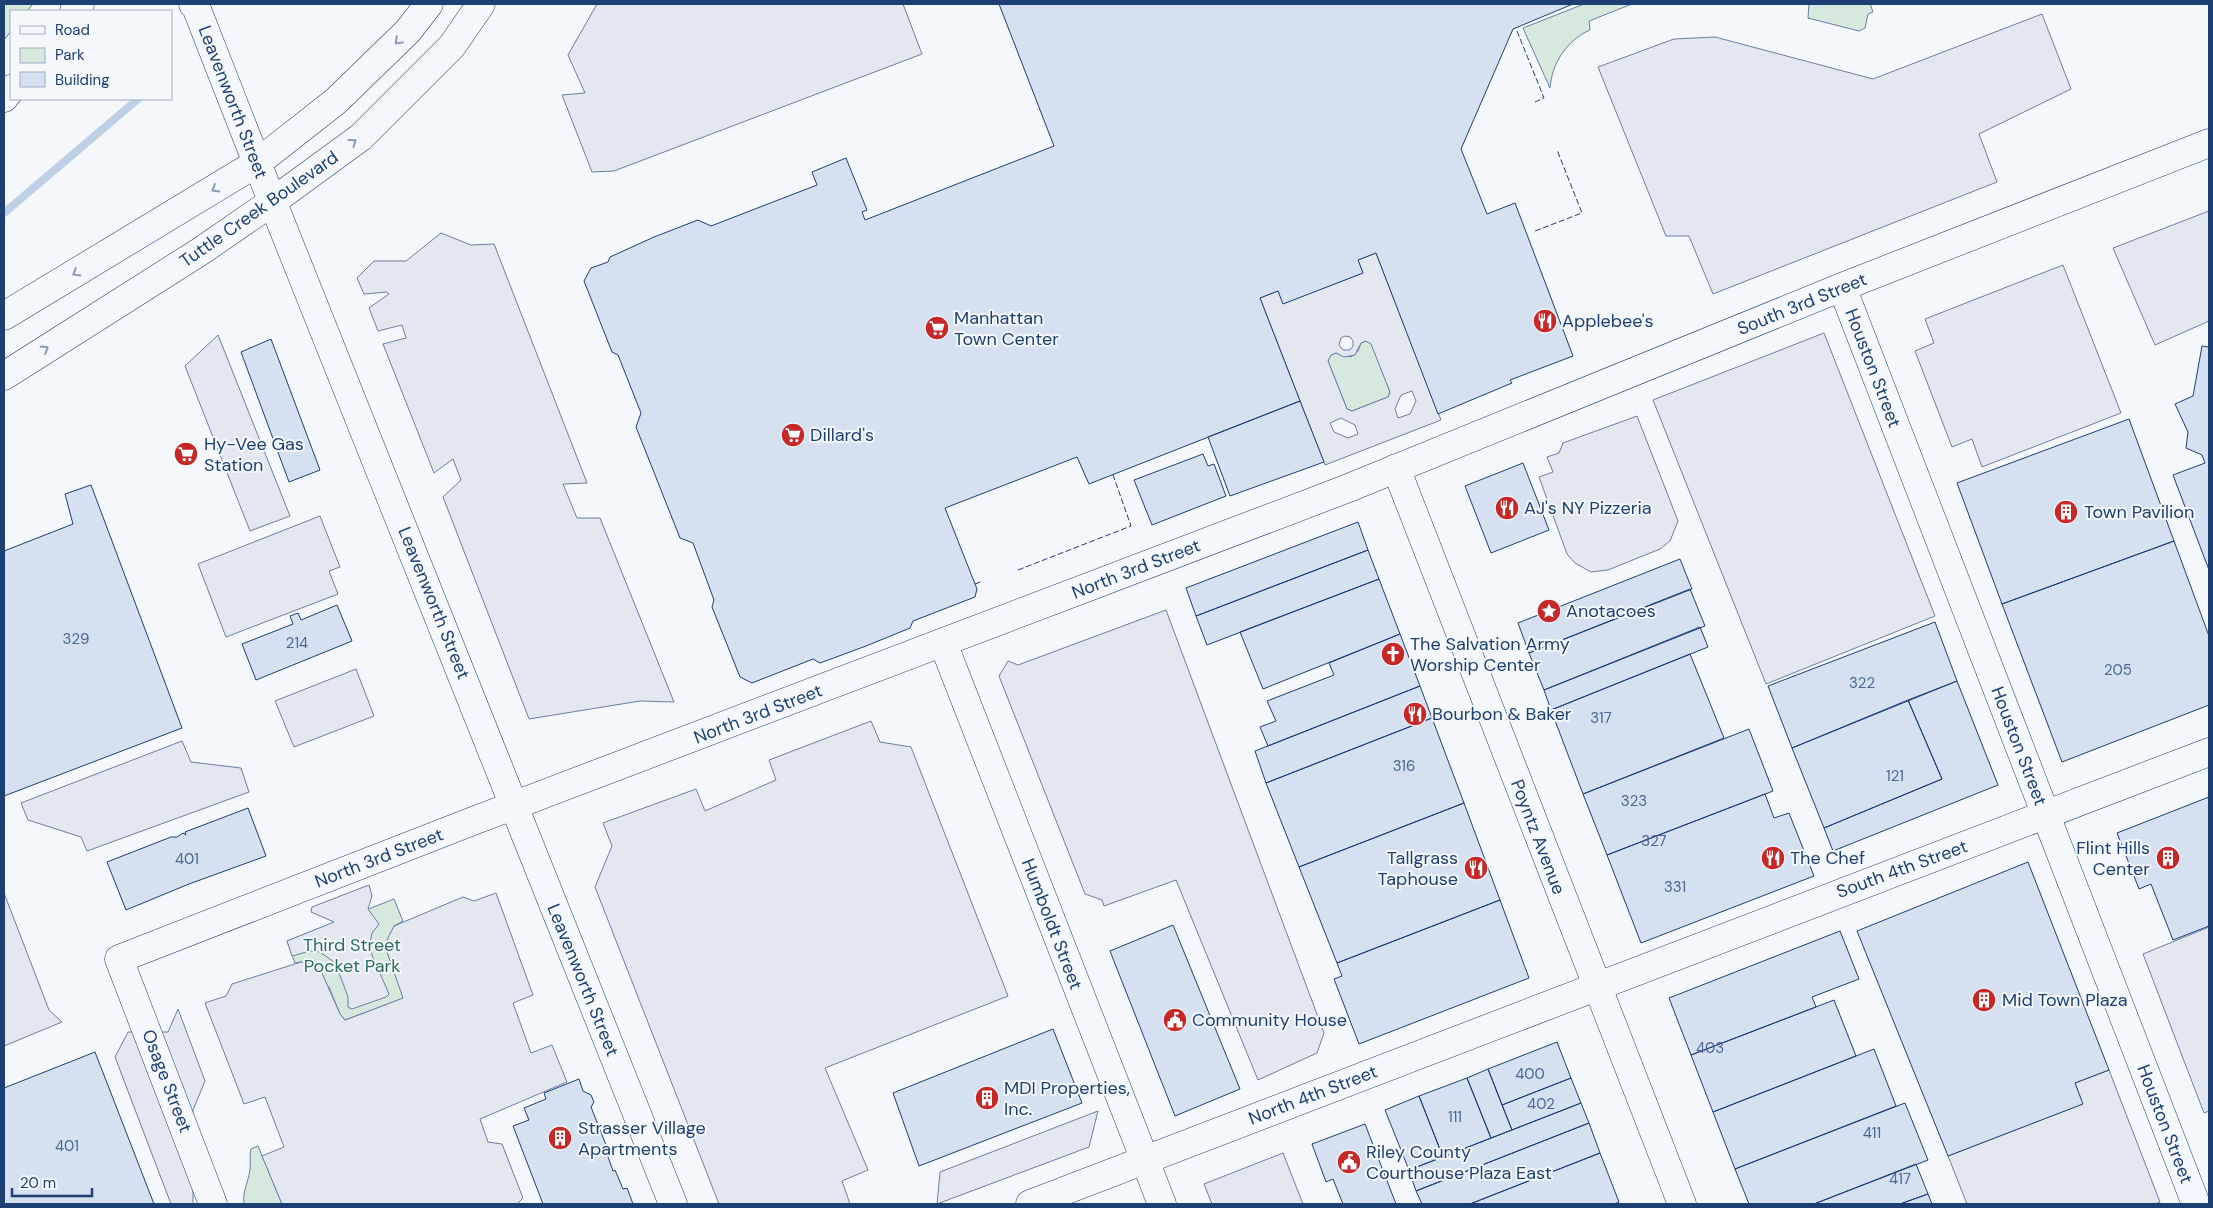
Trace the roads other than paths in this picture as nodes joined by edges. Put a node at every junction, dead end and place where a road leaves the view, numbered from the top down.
1 (193, 4) edge
2 (429, 4) edge
3 (481, 4) edge
4 (2209, 143) edge
5 (257, 163) junction
6 (272, 202) junction
7 (1842, 287) junction
8 (4, 316) edge
9 (4, 376) edge
10 (1396, 468) junction
11 (943, 643) junction
12 (2209, 752) edge
13 (513, 807) junction
14 (2045, 816) junction
15 (119, 959) joint
16 (1596, 987) junction
17 (1145, 1160) junction
18 (213, 1204) edge
19 (673, 1204) edge
20 (1030, 1204) edge
21 (1162, 1204) edge
22 (1682, 1204) edge
23 (2196, 1204) edge

1 - 5 main road, Leavenworth Street
2 -> 5 main road
6 -> 3 main road, Tuttle Creek Boulevard
4 - 7 main road, South 3rd Street
5 - 6 main road, Leavenworth Street
5 -> 8 main road
9 -> 6 main road, Tuttle Creek Boulevard
6 - 13 main road, Leavenworth Street
7 - 10 main road, South 3rd Street
7 - 14 main road, Houston Street
10 - 11 main road, North 3rd Street
10 - 16 main road, Poyntz Avenue
11 - 13 main road, North 3rd Street
11 - 17 main road, Humboldt Street
12 - 14 main road, South 4th Street
13 - 15 main road, North 3rd Street
13 - 19 main road, Leavenworth Street
14 - 16 main road, South 4th Street
14 - 23 main road, Houston Street
15 - 18 main road, Osage Street
16 - 17 main road, North 4th Street
16 - 22 main road, Poyntz Avenue
17 - 20 main road, North 4th Street
17 - 21 main road, Humboldt Street

